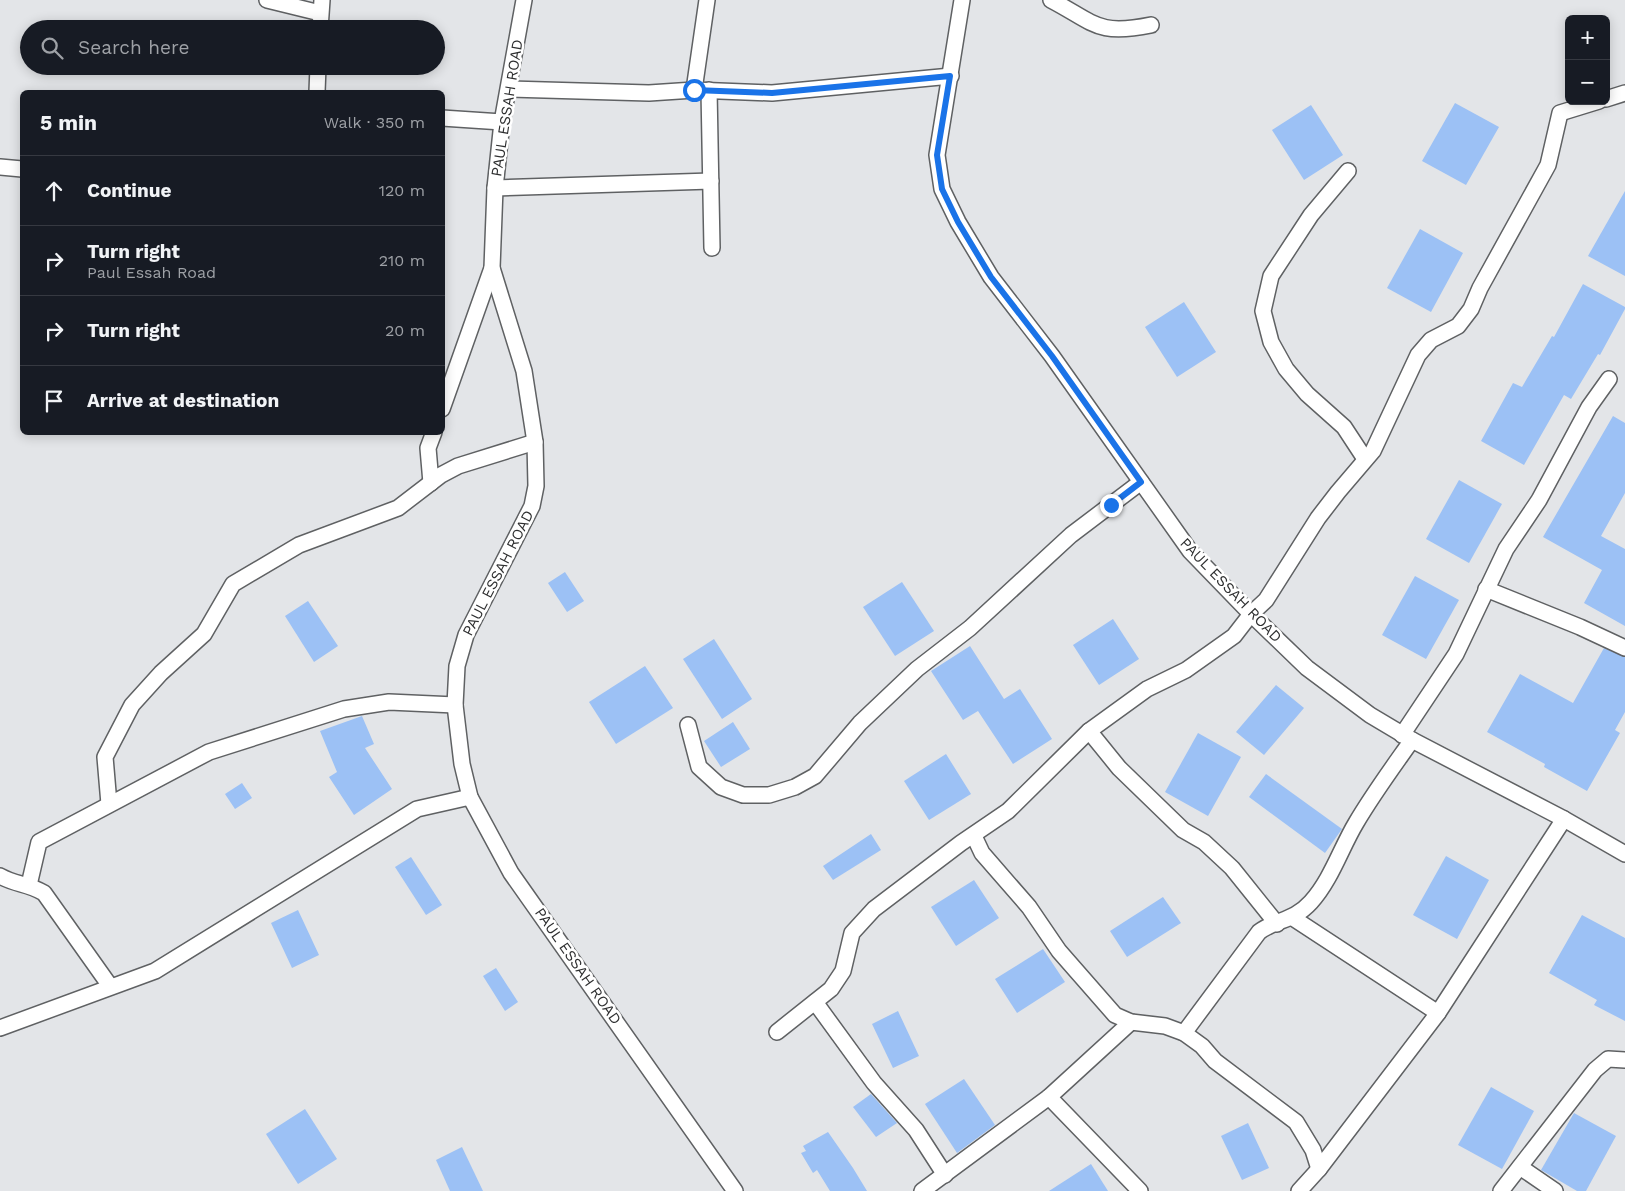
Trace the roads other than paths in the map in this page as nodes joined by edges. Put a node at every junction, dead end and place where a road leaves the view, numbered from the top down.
1 (267, 0) edge
2 (524, 0) edge
3 (708, 0) edge
4 (962, 0) edge
5 (1051, 0) edge
6 (321, 6) edge
7 (320, 20) edge
8 (1151, 25) dead end
9 (318, 75) edge
10 (950, 76) junction
11 (510, 89) junction
12 (317, 90) edge
13 (702, 90) junction
14 (1625, 93) edge
15 (1610, 98) edge
16 (1586, 105) edge
17 (445, 118) edge
18 (502, 122) junction
19 (0, 167) edge
20 (20, 170) edge
21 (1348, 171) dead end
22 (711, 181) junction
23 (495, 188) junction
24 (712, 248) dead end
25 (492, 268) junction
26 (1609, 379) dead end
27 (445, 401) edge
28 (433, 435) edge
29 (536, 442) junction
30 (1365, 459) junction
31 (1141, 482) junction
32 (431, 483) junction
33 (1486, 589) junction
34 (1250, 614) junction
35 (1625, 648) edge
36 (455, 705) junction
37 (688, 725) dead end
38 (1089, 731) junction
39 (1407, 737) junction
40 (470, 797) junction
41 (109, 804) junction
42 (1564, 819) junction
43 (974, 836) junction
44 (1625, 854) edge
45 (0, 876) edge
46 (30, 885) junction
47 (1293, 918) junction
48 (1276, 924) junction
49 (110, 986) junction
50 (814, 1002) junction
51 (1438, 1012) junction
52 (1131, 1022) junction
53 (0, 1028) edge
54 (777, 1032) dead end
55 (1184, 1033) junction
56 (1625, 1060) edge
57 (1049, 1097) junction
58 (1520, 1167) junction
59 (1319, 1168) junction
60 (945, 1175) junction
61 (735, 1191) edge
62 (922, 1191) edge
63 (1140, 1191) edge
64 (1299, 1191) edge
65 (1501, 1191) edge
66 (1555, 1191) edge

1 - 6 street
2 - 11 street, PAUL ESSAH ROAD
3 - 13 street
4 - 10 street, PAUL ESSAH ROAD
5 - 8 street
6 - 7 street
9 - 12 street
10 - 13 street
10 - 31 street, PAUL ESSAH ROAD
11 - 13 street
11 - 18 street, PAUL ESSAH ROAD
13 - 22 street
14 - 15 street
16 - 30 street
17 - 18 street
18 - 23 street, PAUL ESSAH ROAD
19 - 20 street
21 - 30 street
22 - 23 street
22 - 24 street
23 - 25 street, PAUL ESSAH ROAD
25 - 27 street
25 - 29 street, PAUL ESSAH ROAD
26 - 33 street
28 - 32 street
29 - 32 street
29 - 36 street, PAUL ESSAH ROAD
30 - 34 street
31 - 34 street, PAUL ESSAH ROAD
31 - 37 street
32 - 41 street
33 - 35 street
33 - 39 street
34 - 38 street
34 - 39 street, PAUL ESSAH ROAD
36 - 40 street, PAUL ESSAH ROAD
36 - 41 street
38 - 43 street
38 - 48 street
39 - 42 street, PAUL ESSAH ROAD
39 - 47 street
40 - 49 street
40 - 61 street, PAUL ESSAH ROAD
41 - 46 street
42 - 44 street, PAUL ESSAH ROAD
42 - 51 street
43 - 50 street
43 - 52 street
45 - 46 street
46 - 49 street
47 - 48 street
47 - 51 street
48 - 55 street
49 - 53 street
50 - 54 street
50 - 60 street
51 - 59 street
52 - 55 street
52 - 57 street
55 - 59 street
56 - 58 street
57 - 60 street
57 - 63 street
58 - 65 street
58 - 66 street
59 - 64 street
60 - 62 street

